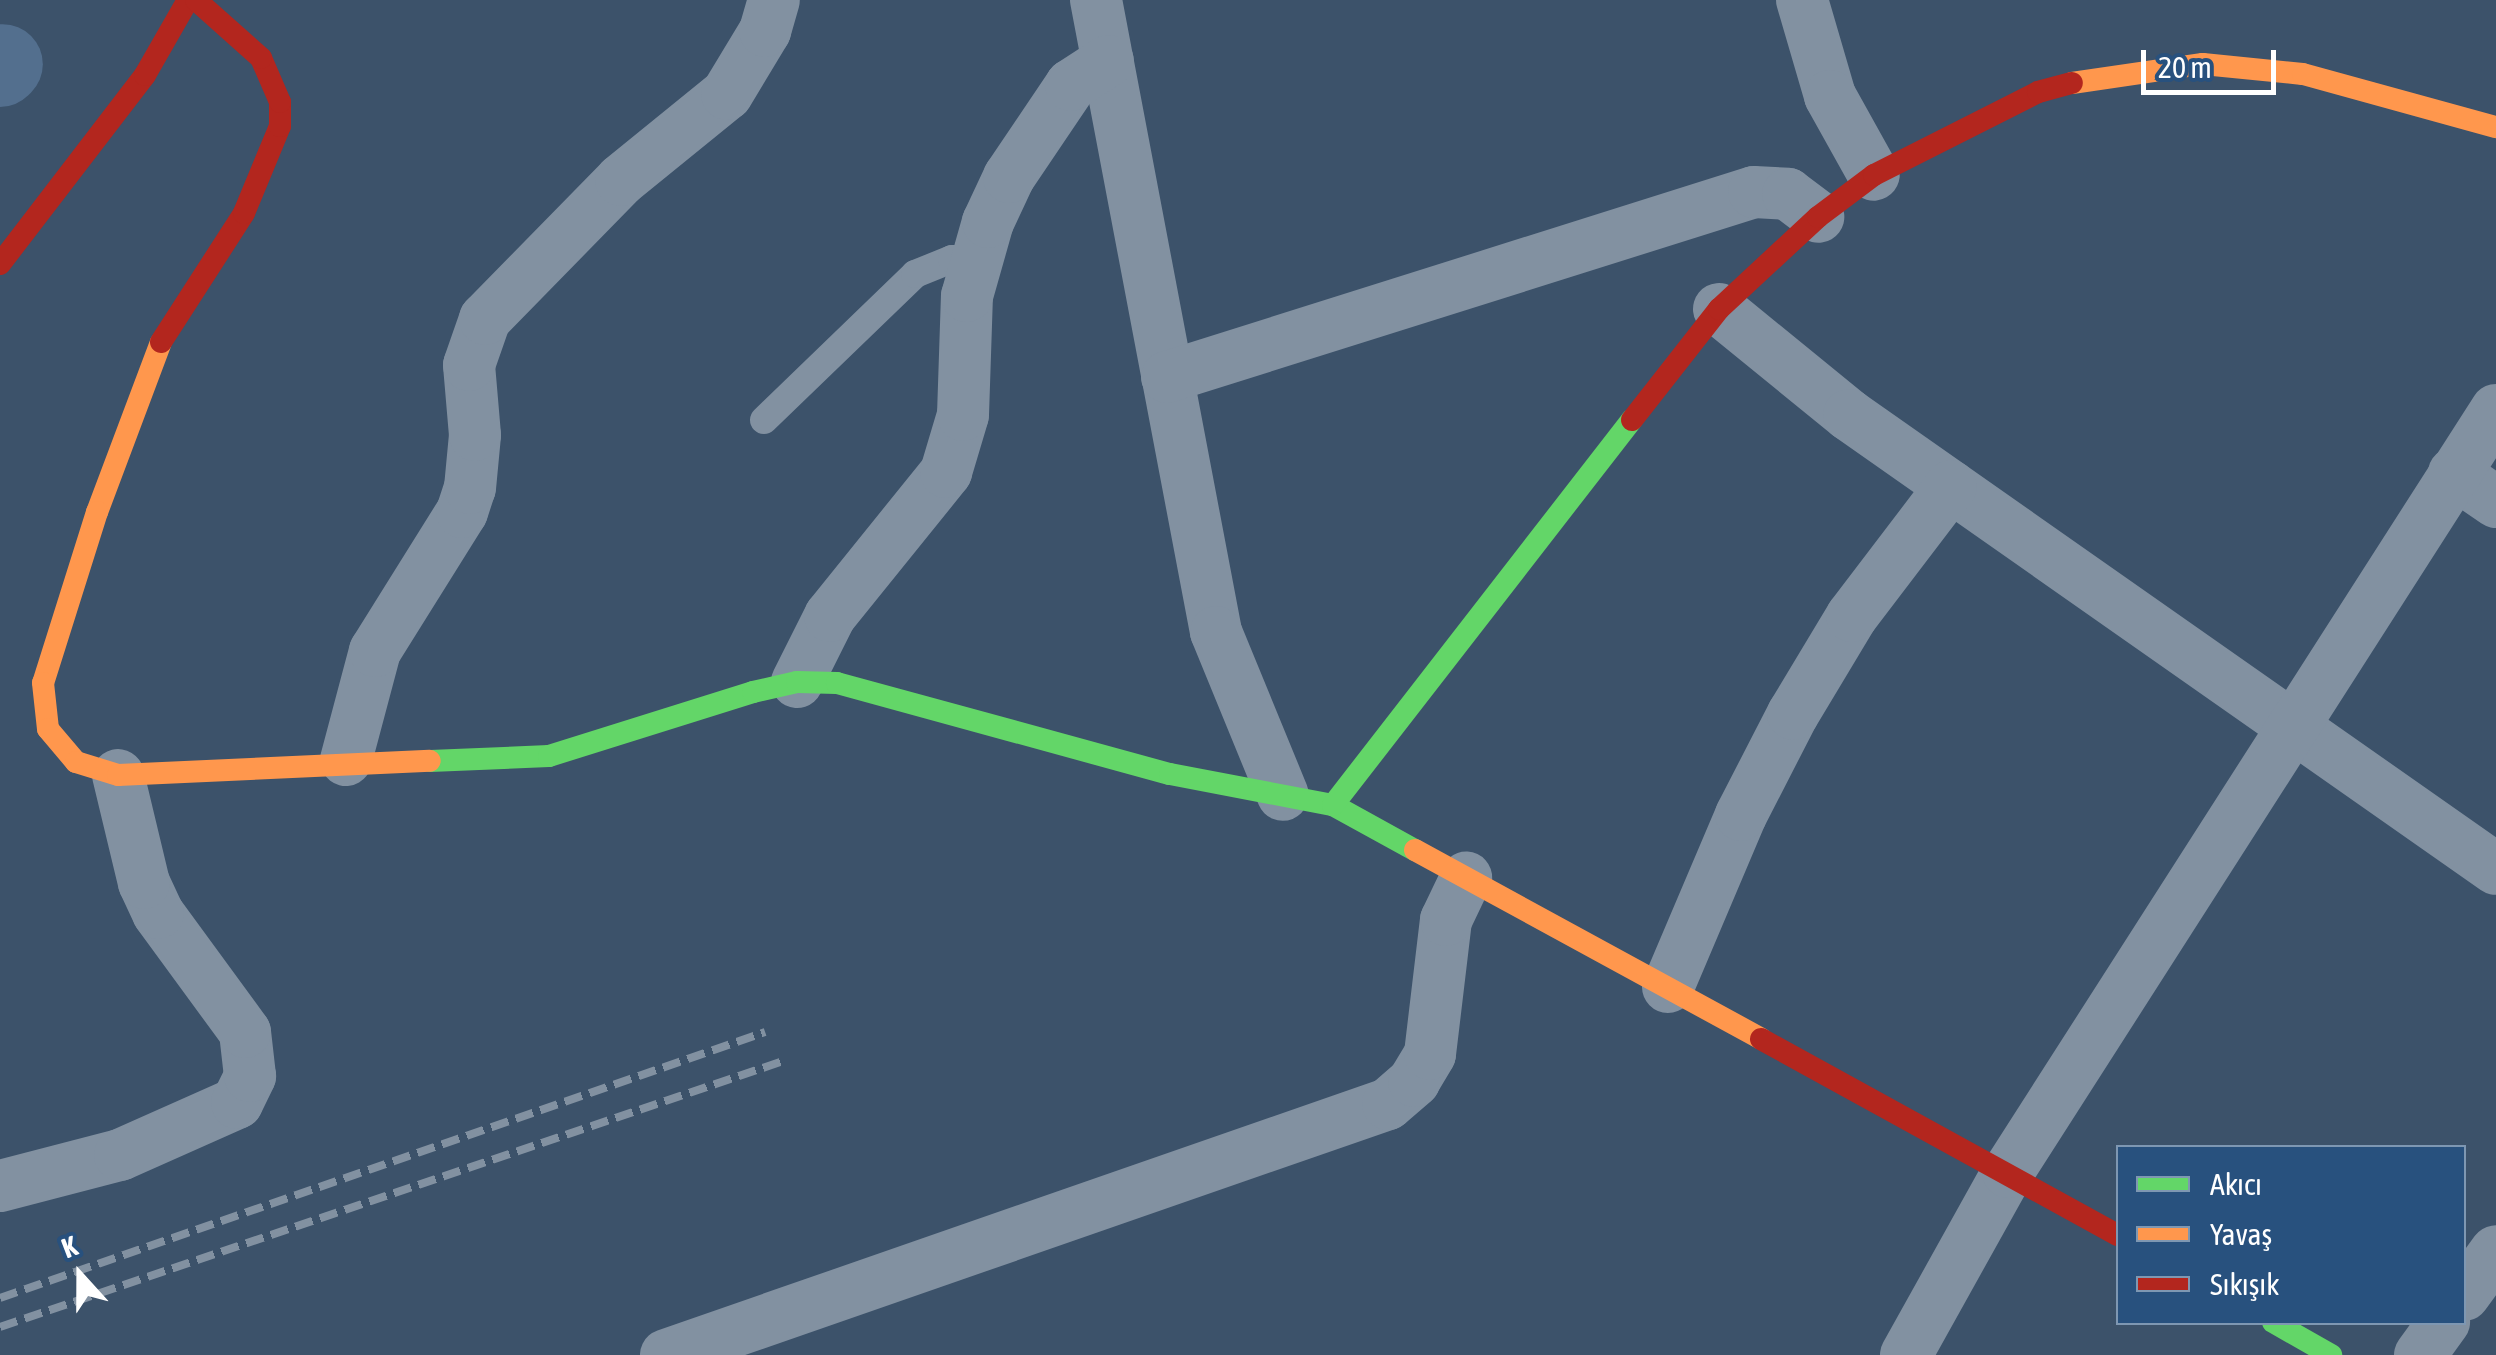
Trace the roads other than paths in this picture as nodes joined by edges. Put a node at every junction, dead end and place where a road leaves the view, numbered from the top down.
1 (188, 0) edge
2 (196, 0) edge
3 (774, 0) edge
4 (1096, 0) edge
5 (1802, 0) edge
6 (1108, 61) junction
7 (2496, 127) edge
8 (1874, 175) junction
9 (1818, 216) junction
10 (976, 259) junction
11 (0, 264) edge
12 (1719, 309) junction
13 (1168, 377) junction
14 (2496, 410) edge
15 (764, 420) dead end
16 (2454, 473) junction
17 (1952, 486) junction
18 (2496, 502) edge
19 (797, 682) junction
20 (2290, 724) junction
21 (346, 760) junction
22 (118, 775) junction
23 (1282, 796) junction
24 (1333, 805) junction
25 (2496, 869) edge
26 (1466, 878) junction
27 (1668, 987) junction
28 (2008, 1172) junction
29 (0, 1186) edge
30 (2116, 1234) edge
31 (2496, 1251) edge
32 (2466, 1292) edge
33 (2279, 1325) edge
34 (2442, 1325) edge
35 (666, 1355) edge
36 (1906, 1355) edge
37 (2331, 1355) edge
38 (2420, 1355) edge

1 - 11 street
2 - 22 street
3 - 21 street
4 - 6 street
5 - 8 street
6 - 10 street
6 - 13 street
7 - 8 street
8 - 9 street
9 - 12 street
9 - 13 street
10 - 15 lane
10 - 19 street
12 - 17 street
12 - 24 street
13 - 23 street
14 - 16 street
16 - 18 street
16 - 20 street
17 - 20 street
17 - 27 street
19 - 21 street
19 - 23 street
20 - 25 street
20 - 28 street
21 - 22 street
22 - 29 street
23 - 24 street
24 - 26 street
26 - 27 street
26 - 35 street
27 - 28 street
28 - 30 street
28 - 36 street
31 - 32 street
33 - 37 street
34 - 38 street

